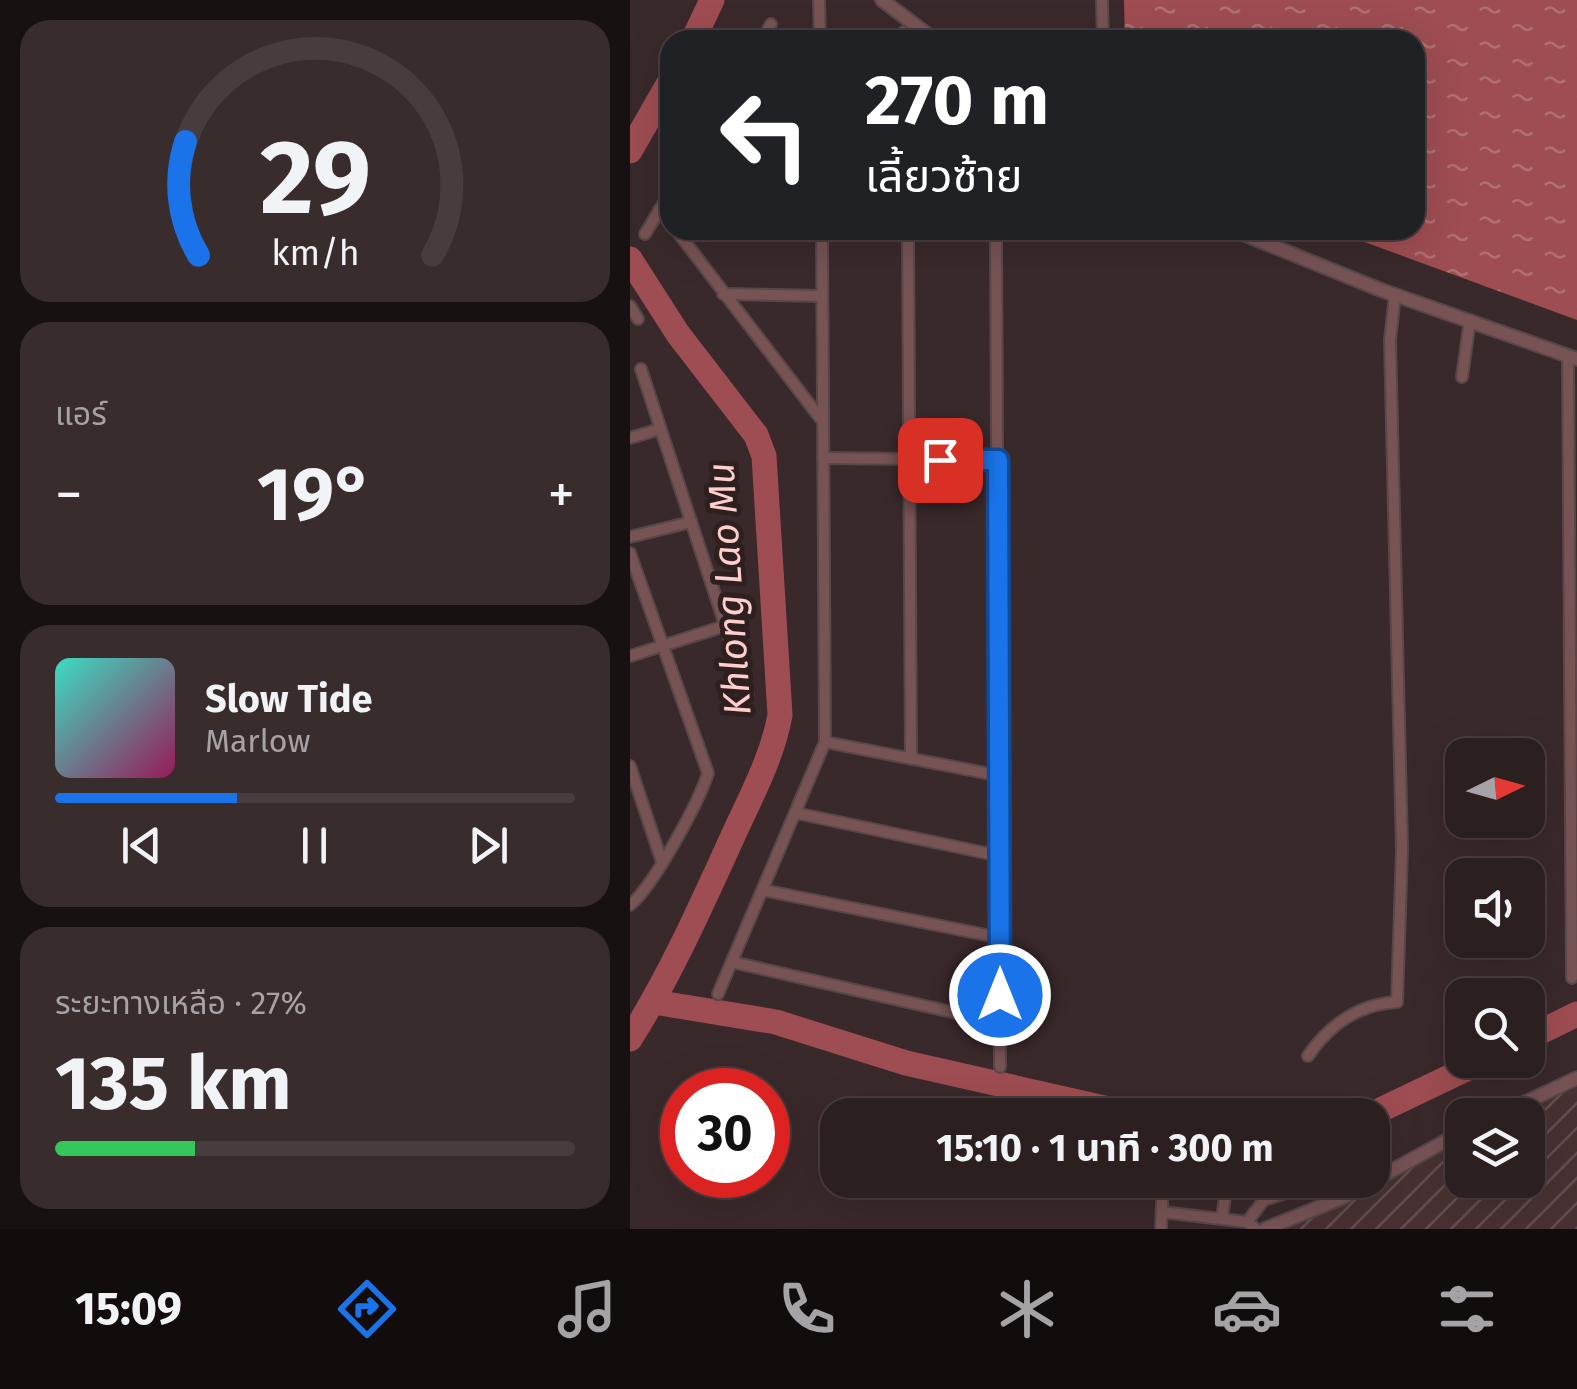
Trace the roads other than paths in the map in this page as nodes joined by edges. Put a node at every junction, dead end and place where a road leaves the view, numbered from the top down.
1 (819, 0) edge
2 (882, 0) edge
3 (1102, 0) edge
4 (771, 24) dead end
5 (768, 30) edge
6 (820, 30) edge
7 (922, 30) edge
8 (1102, 30) edge
9 (660, 222) edge
10 (645, 234) dead end
11 (683, 240) edge
12 (822, 240) edge
13 (908, 240) edge
14 (996, 240) edge
15 (1258, 240) edge
16 (723, 294) junction
17 (1395, 295) junction
18 (822, 296) junction
19 (630, 306) edge
20 (638, 318) dead end
21 (1470, 320) junction
22 (1572, 357) edge
23 (641, 369) dead end
24 (1462, 377) dead end
25 (820, 419) junction
26 (660, 429) junction
27 (630, 438) edge
28 (822, 458) junction
29 (910, 459) junction
30 (998, 460) junction
31 (691, 522) junction
32 (630, 537) edge
33 (630, 552) edge
34 (725, 626) junction
35 (664, 645) junction
36 (630, 656) edge
37 (748, 696) dead end
38 (825, 742) junction
39 (911, 759) junction
40 (630, 766) edge
41 (1000, 776) junction
42 (796, 813) junction
43 (1000, 856) junction
44 (661, 859) junction
45 (763, 890) junction
46 (630, 905) edge
47 (1000, 938) junction
48 (732, 962) junction
49 (1572, 978) dead end
50 (718, 994) dead end
51 (1000, 1023) junction
52 (1308, 1056) dead end
53 (1000, 1067) dead end
54 (1577, 1078) edge
55 (1535, 1098) edge
56 (1445, 1141) edge
57 (1163, 1198) edge
58 (1225, 1198) edge
59 (1270, 1198) edge
60 (1162, 1212) junction
61 (1193, 1215) junction
62 (1222, 1219) junction
63 (1252, 1226) edge
64 (1161, 1229) edge
65 (1193, 1229) edge
66 (1266, 1229) edge

1 - 6 street
2 - 7 street
3 - 8 street
4 - 5 street
9 - 10 street
11 - 16 street
12 - 18 street
13 - 29 street
14 - 30 street
15 - 17 street
16 - 18 street
16 - 25 street
17 - 21 street
17 - 52 street
18 - 25 street
19 - 20 street
21 - 22 street
21 - 24 street
22 - 49 street
23 - 26 street
25 - 28 street
26 - 27 street
26 - 31 street
28 - 29 street
28 - 38 street
29 - 30 street
29 - 39 street
30 - 41 street
31 - 32 street
31 - 34 street
33 - 35 street
34 - 35 street
34 - 37 street
35 - 36 street
35 - 44 street
38 - 39 street
38 - 42 street
39 - 41 street
40 - 44 street
41 - 43 street
42 - 43 street
42 - 45 street
43 - 47 street
44 - 46 street
45 - 47 street
45 - 48 street
47 - 51 street
48 - 50 street
48 - 51 street
51 - 53 street
54 - 55 street
56 - 66 street
57 - 60 street
58 - 62 street
59 - 63 street
60 - 61 street
60 - 64 street
61 - 62 street
61 - 65 street
62 - 63 street

